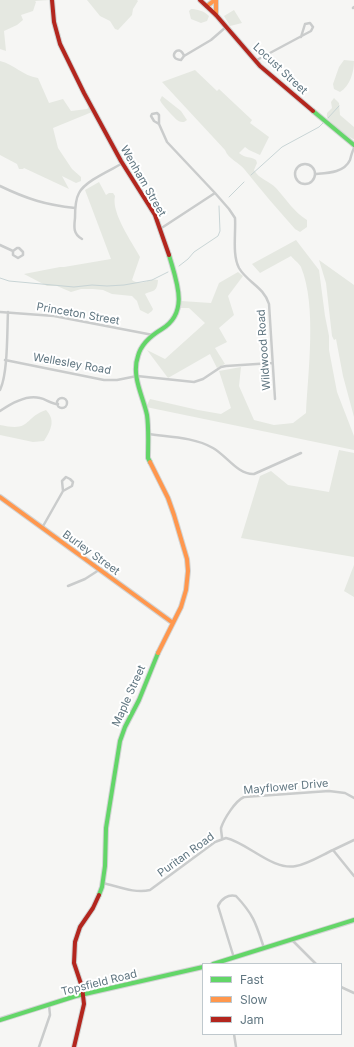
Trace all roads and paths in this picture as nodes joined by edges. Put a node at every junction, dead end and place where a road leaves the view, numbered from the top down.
1 (52, 0) edge
2 (200, 0) edge
3 (216, 0) edge
4 (207, 6) junction
5 (216, 15) junction
6 (226, 27) junction
7 (301, 37) junction
8 (184, 56) junction
9 (255, 61) junction
10 (159, 124) dead end
11 (354, 147) edge
12 (122, 163) junction
13 (315, 174) junction
14 (0, 186) edge
15 (215, 193) junction
16 (76, 208) junction
17 (160, 229) junction
18 (82, 239) dead end
19 (0, 245) edge
20 (13, 251) junction
21 (0, 312) edge
22 (8, 312) junction
23 (153, 335) junction
24 (5, 360) junction
25 (272, 363) junction
26 (137, 376) junction
27 (0, 390) edge
28 (275, 399) dead end
29 (58, 404) dead end
30 (146, 411) joint
31 (0, 412) edge
32 (147, 434) junction
33 (301, 453) dead end
34 (63, 490) junction
35 (0, 497) edge
36 (42, 528) junction
37 (99, 570) junction
38 (68, 586) dead end
39 (173, 623) junction
40 (354, 798) edge
41 (222, 838) junction
42 (354, 840) edge
43 (333, 850) junction
44 (354, 876) edge
45 (103, 883) junction
46 (354, 920) edge
47 (292, 940) junction
48 (264, 948) junction
49 (234, 958) junction
50 (216, 963) edge
51 (315, 963) edge
52 (202, 967) edge
53 (342, 987) edge
54 (354, 993) edge
55 (83, 994) junction
56 (50, 1005) junction
57 (0, 1020) edge
58 (234, 1035) edge
59 (39, 1047) edge
60 (74, 1047) edge
61 (236, 1047) edge

1 - 12 main road, Wenham Street
2 - 4 main road, Locust Street
3 - 4 main road
3 - 5 main road
4 - 5 main road, Locust Street
5 - 6 main road, Locust Street
6 - 8 street
6 - 9 main road, Locust Street
7 - 7 street
7 - 9 street
8 - 8 street
9 - 11 main road, Locust Street
10 - 15 street, Wildwood Road
11 - 13 street
12 - 16 street
12 - 17 main road, Wenham Street
13 - 13 street
14 - 16 street
15 - 17 street
15 - 25 street, Wildwood Road
16 - 18 street
17 - 23 main road, Wenham Street
19 - 20 street
20 - 20 street
21 - 22 street, Princeton Street
22 - 23 street, Princeton Street
22 - 24 street
23 - 26 main road, Wenham Street
24 - 26 street, Wellesley Road
24 - 27 street
25 - 26 street, Wellesley Road
25 - 28 street, Wildwood Road
26 - 30 main road, Wenham Street
29 - 31 street
30 - 32 main road, Maple Street
32 - 33 street
32 - 39 main road, Maple Street
34 - 34 street
34 - 36 street
35 - 36 main road, Burley Street
36 - 37 main road, Burley Street
37 - 38 street
37 - 39 main road, Burley Street
39 - 45 main road, Maple Street
40 - 41 street, Mayflower Drive
41 - 43 street, Puritan Road
41 - 45 street, Puritan Road
42 - 43 street
43 - 44 street
45 - 55 main road, Maple Street
46 - 47 main road
47 - 48 main road
47 - 51 street
48 - 49 main road
48 - 49 street
49 - 50 main road
52 - 55 main road, Topsfield Road
53 - 54 street
55 - 56 main road, Topsfield Road
55 - 60 main road, Maple Street
56 - 57 main road, Topsfield Road
56 - 59 street
58 - 61 street

